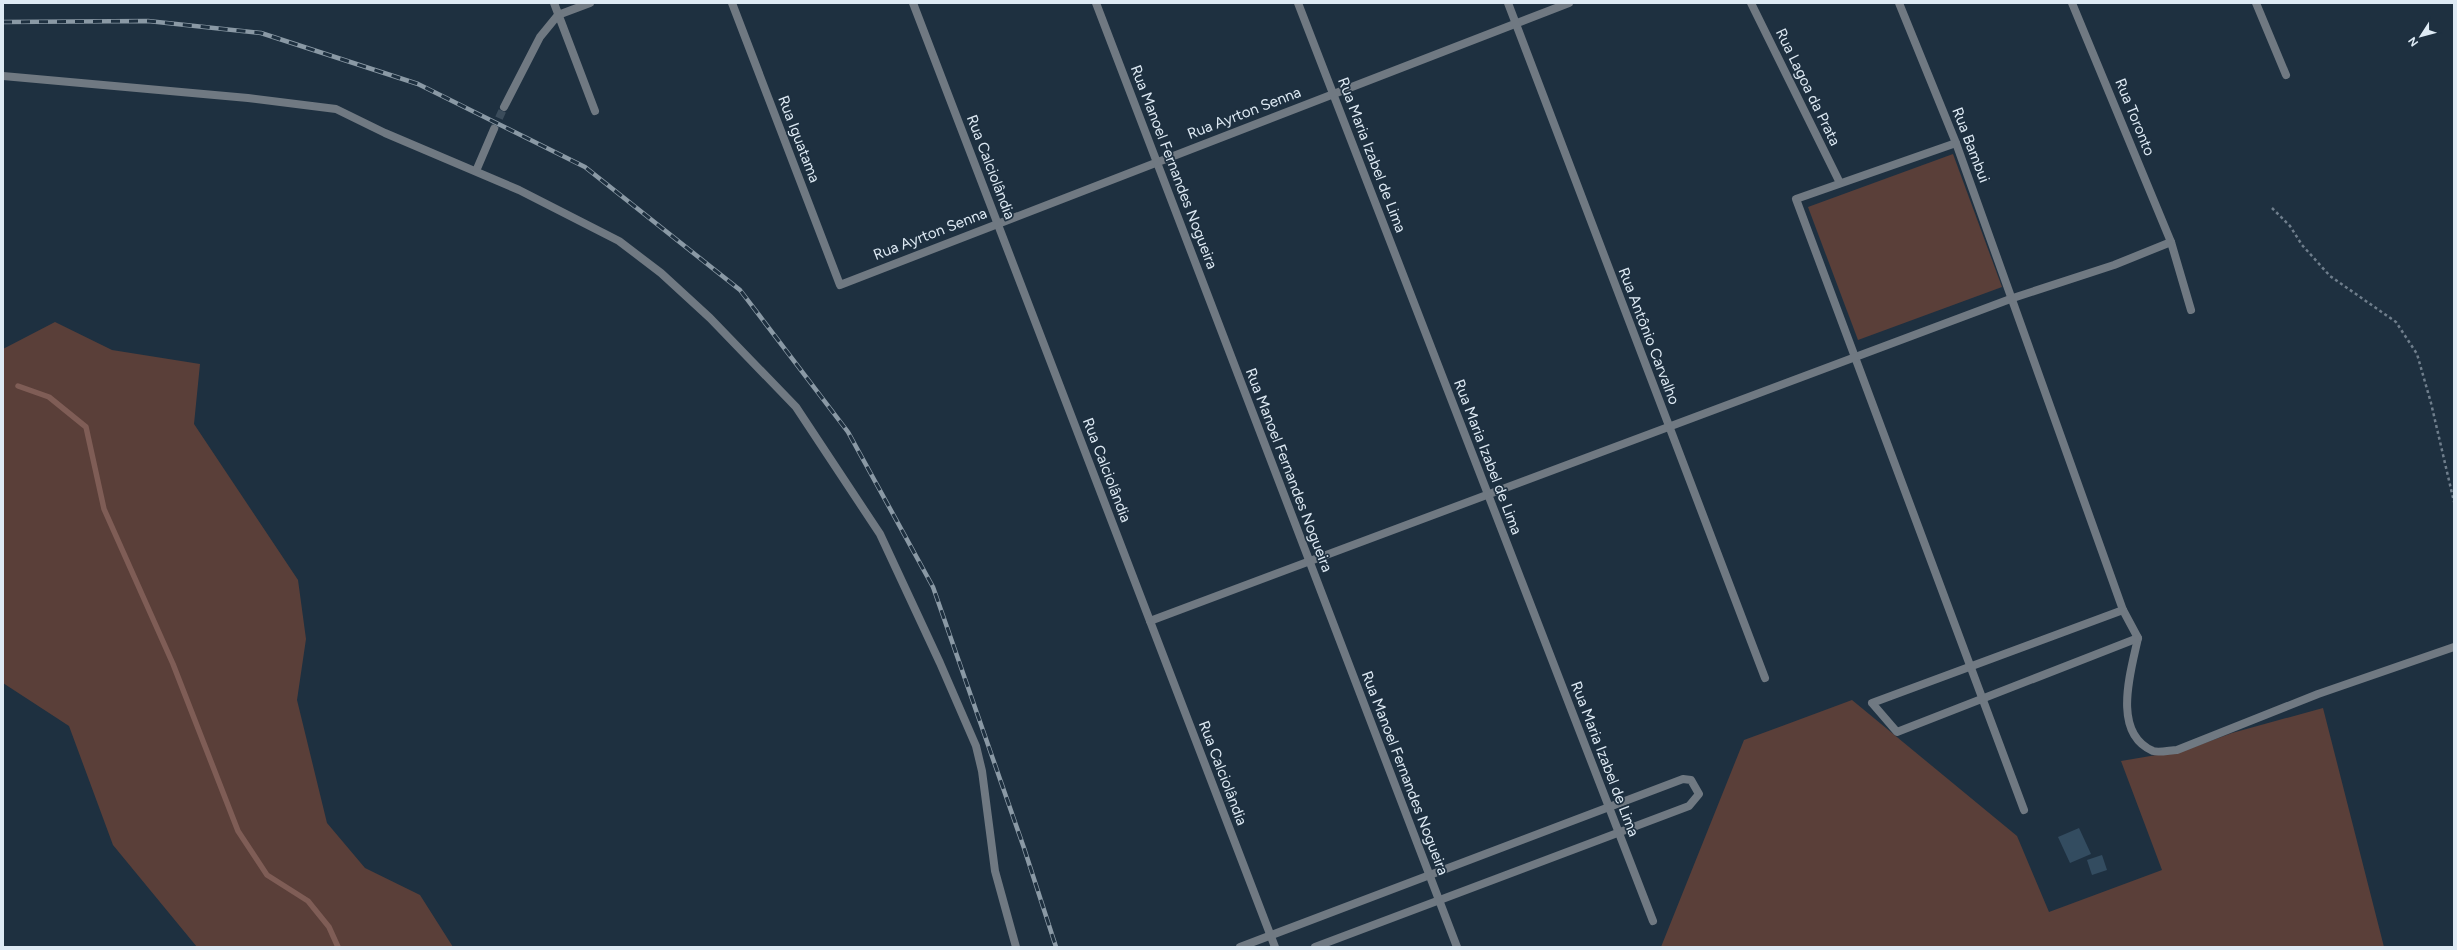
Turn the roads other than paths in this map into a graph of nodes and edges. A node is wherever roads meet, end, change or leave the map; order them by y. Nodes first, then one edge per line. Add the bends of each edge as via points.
1 (554, 3) edge
2 (590, 3) edge
3 (732, 3) edge
4 (913, 3) edge
5 (1096, 3) edge
6 (1298, 3) edge
7 (1508, 3) edge
8 (1569, 3) edge
9 (1752, 3) edge
10 (1898, 3) edge
11 (2072, 3) edge
12 (2256, 3) edge
13 (558, 15) junction
14 (1515, 22) junction
15 (2286, 75) dead end
16 (3, 76) edge
17 (1333, 93) junction
18 (504, 107) tunnel mouth
19 (595, 111) dead end
20 (494, 129) tunnel mouth
21 (1956, 143) junction
22 (1156, 162) junction
23 (476, 171) junction
24 (1840, 183) junction
25 (998, 223) junction
26 (2171, 242) junction
27 (840, 285) joint
28 (2013, 298) junction
29 (2192, 310) dead end
30 (1855, 357) junction
31 (1669, 427) junction
32 (1488, 495) junction
33 (1309, 562) junction
34 (2123, 610) junction
35 (1150, 621) junction
36 (2138, 638) junction
37 (2454, 647) edge
38 (1971, 666) junction
39 (1765, 678) dead end
40 (1983, 699) junction
41 (1609, 807) junction
42 (2024, 810) dead end
43 (1618, 832) junction
44 (1429, 875) junction
45 (1439, 900) junction
46 (1653, 921) dead end
47 (1270, 935) junction
48 (1016, 947) edge
49 (1240, 947) edge
50 (1275, 947) edge
51 (1315, 947) edge
52 (1457, 947) edge

1 - 13 street
2 - 13 street
3 - 27 street, Rua Iguatama
4 - 25 street, Rua Calciolândia
5 - 22 street, Rua Manoel Fernandes Nogueira
6 - 17 street, Rua Maria Izabel de Lima
7 - 14 street, Rua Antônio Carvalho
8 - 14 street, Rua Ayrton Senna
9 - 24 street, Rua Lagoa da Prata
10 - 21 street, Rua Bambui
11 - 26 street, Rua Toronto
12 - 15 street
13 - 18 street via 540,37
13 - 19 street
14 - 17 street, Rua Ayrton Senna
14 - 31 street, Rua Antônio Carvalho
16 - 23 street via 248,98 336,109 385,133
17 - 22 street, Rua Ayrton Senna
17 - 32 street, Rua Maria Izabel de Lima
20 - 23 street
21 - 24 street
21 - 28 street, Rua Bambui
22 - 25 street, Rua Ayrton Senna
22 - 33 street, Rua Manoel Fernandes Nogueira
23 - 48 street via 619,240 661,273 704,313 796,407 880,534 976,746 982,771 995,871
24 - 30 street via 1796,199
25 - 27 street, Rua Ayrton Senna
25 - 35 street, Rua Calciolândia
26 - 28 street via 2114,265
26 - 29 street, Rua Toronto
28 - 30 street
28 - 34 street, Rua Bambui
30 - 31 street
30 - 38 street
31 - 32 street
31 - 39 street, Rua Antônio Carvalho
32 - 33 street
32 - 41 street, Rua Maria Izabel de Lima
33 - 35 street
33 - 44 street, Rua Manoel Fernandes Nogueira
34 - 36 street, Rua Bambui
34 - 38 street
35 - 47 street, Rua Calciolândia
36 - 37 street via 2131,670 2127,710 2130,728 2138,741 2154,752 2177,750 2318,694
36 - 40 street
38 - 40 street
38 - 40 street via 1872,702 1897,732
40 - 42 street
41 - 43 street, Rua Maria Izabel de Lima
41 - 43 street via 1683,779 1691,780 1699,794 1689,806
41 - 44 street
43 - 45 street
43 - 46 street, Rua Maria Izabel de Lima
44 - 45 street, Rua Manoel Fernandes Nogueira
44 - 47 street
45 - 51 street
45 - 52 street, Rua Manoel Fernandes Nogueira
47 - 49 street
47 - 50 street, Rua Calciolândia

